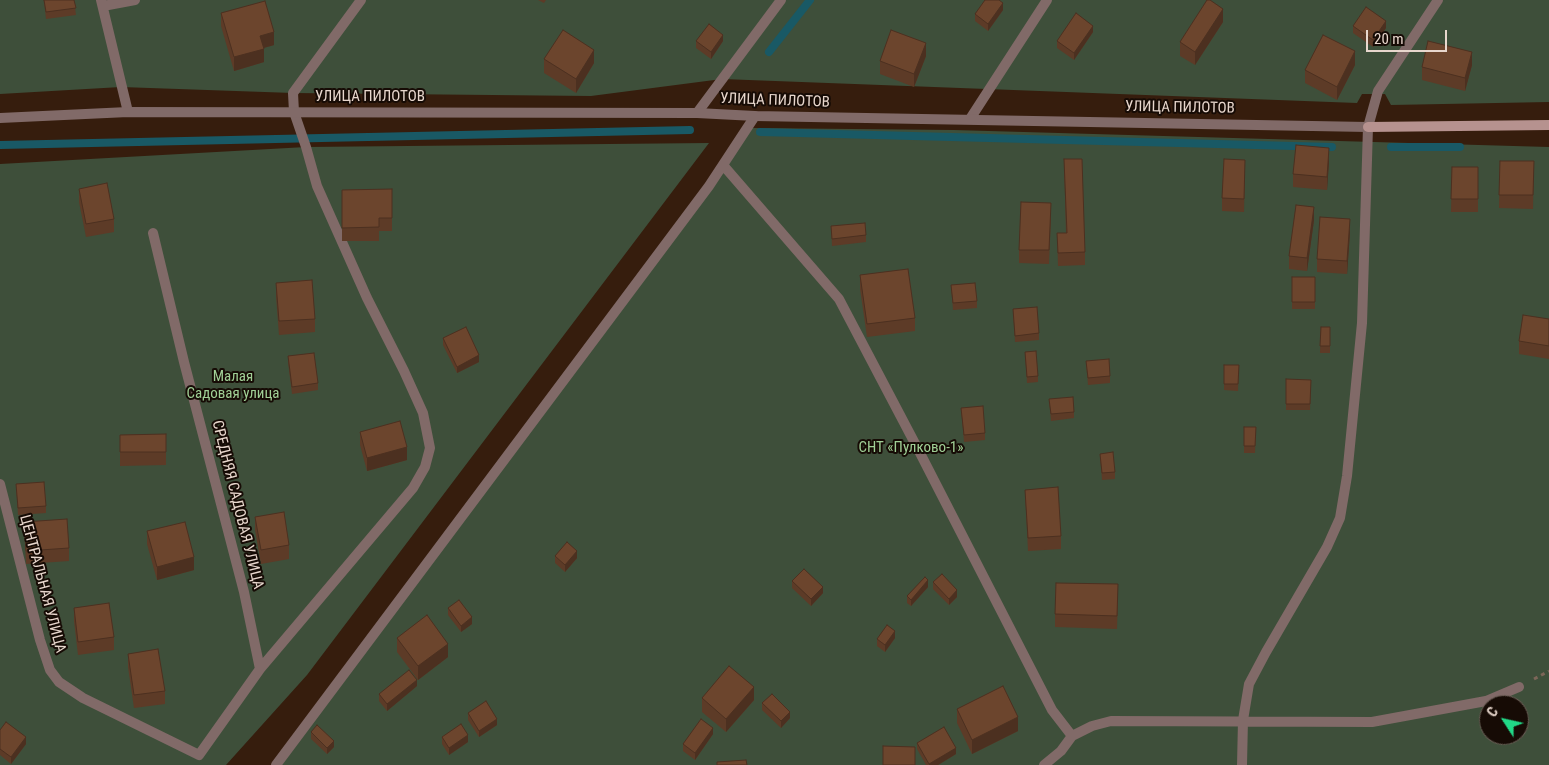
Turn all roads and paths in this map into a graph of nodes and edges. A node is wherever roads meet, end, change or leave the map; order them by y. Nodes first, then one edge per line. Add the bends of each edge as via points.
1 (135, 0) edge
2 (361, 0) edge
3 (781, 0) edge
4 (1047, 0) edge
5 (1438, 0) edge
6 (102, 3) edge
7 (128, 112) junction
8 (294, 112) junction
9 (697, 113) junction
10 (755, 116) junction
11 (0, 118) edge
12 (970, 119) junction
13 (1549, 125) edge
14 (1368, 127) junction
15 (723, 165) junction
16 (153, 233) dead end
17 (0, 484) edge
18 (260, 669) junction
19 (1519, 687) dead end
20 (1243, 720) junction
21 (1072, 736) junction
22 (276, 765) edge
23 (1044, 765) edge
24 (1242, 765) edge

1 - 6 street
2 - 8 street via 293,93
3 - 9 street
4 - 12 street
5 - 14 street via 1378,91
6 - 7 street
7 - 8 street, УЛИЦА ПИЛОТОВ
7 - 11 street, УЛИЦА ПИЛОТОВ
8 - 9 street, УЛИЦА ПИЛОТОВ
8 - 18 street via 317,186 366,298 423,413 430,448 425,467 413,488
9 - 10 street, УЛИЦА ПИЛОТОВ
10 - 12 street, УЛИЦА ПИЛОТОВ
10 - 15 street
12 - 14 street, УЛИЦА ПИЛОТОВ
13 - 14 street, УЛИЦА ПИЛОТОВ
14 - 20 street via 1362,323 1340,518 1327,547 1249,684
15 - 21 street via 839,299 1047,702
15 - 22 street
16 - 18 street, СРЕДНЯЯ САДОВАЯ УЛИЦА via 244,592
17 - 18 street, ЦЕНТРАЛЬНАЯ УЛИЦА via 40,640 50,670 59,682 83,698 199,754
19 - 20 street via 1486,701 1372,722
20 - 21 street via 1111,721
20 - 24 street
21 - 23 street

